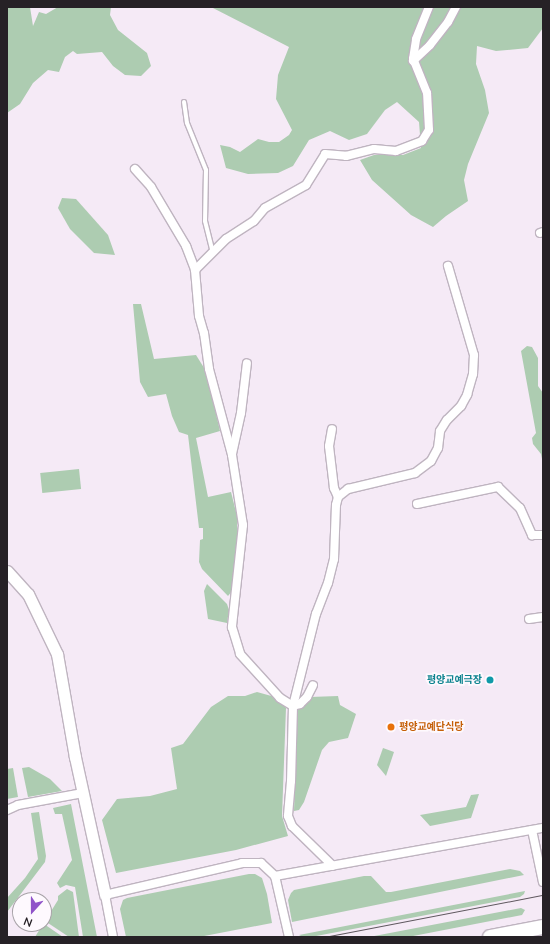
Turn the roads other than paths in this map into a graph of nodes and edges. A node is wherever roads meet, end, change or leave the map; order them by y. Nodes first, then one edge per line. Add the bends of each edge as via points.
1 (429, 7) edge
2 (456, 7) edge
3 (413, 61) junction
4 (184, 102) dead end
5 (135, 169) dead end
6 (213, 252) junction
7 (448, 266) dead end
8 (195, 270) junction
9 (247, 363) dead end
10 (332, 429) dead end
11 (232, 455) junction
12 (338, 497) junction
13 (417, 504) dead end
14 (543, 535) edge
15 (7, 571) edge
16 (543, 617) edge
17 (529, 620) dead end
18 (313, 685) dead end
19 (292, 706) junction
20 (83, 793) junction
21 (7, 810) edge
22 (543, 828) edge
23 (532, 830) junction
24 (333, 866) junction
25 (275, 876) junction
26 (543, 882) edge
27 (105, 895) junction
28 (543, 927) edge
29 (113, 937) edge
30 (289, 937) edge
31 (490, 937) edge

1 - 3 street via 416,39
2 - 3 street via 430,45
3 - 6 street via 427,93 429,130 422,141 396,151 374,149 346,156 325,154 306,185 265,208 254,221 226,239
4 - 6 lane via 187,123 206,170 205,222
5 - 8 street via 152,187 186,246
6 - 8 street
7 - 12 street via 474,356 468,395 461,406 446,420 440,431 438,448 431,461 415,473 348,489
8 - 11 street via 199,316 209,369
9 - 11 street via 241,413
10 - 12 street via 329,446 334,488
11 - 19 street via 243,525 232,627 240,654 280,698
12 - 19 street via 334,559 316,614
13 - 14 street via 498,487 520,508 532,535
15 - 20 street via 28,594 57,654
16 - 17 street
18 - 19 street via 300,704
19 - 24 street via 288,816 292,826
20 - 21 street via 18,805
20 - 27 street
22 - 23 street
23 - 24 street
23 - 26 street
24 - 25 street
25 - 27 street via 261,863 242,863
25 - 30 street
27 - 29 street
28 - 31 highway

